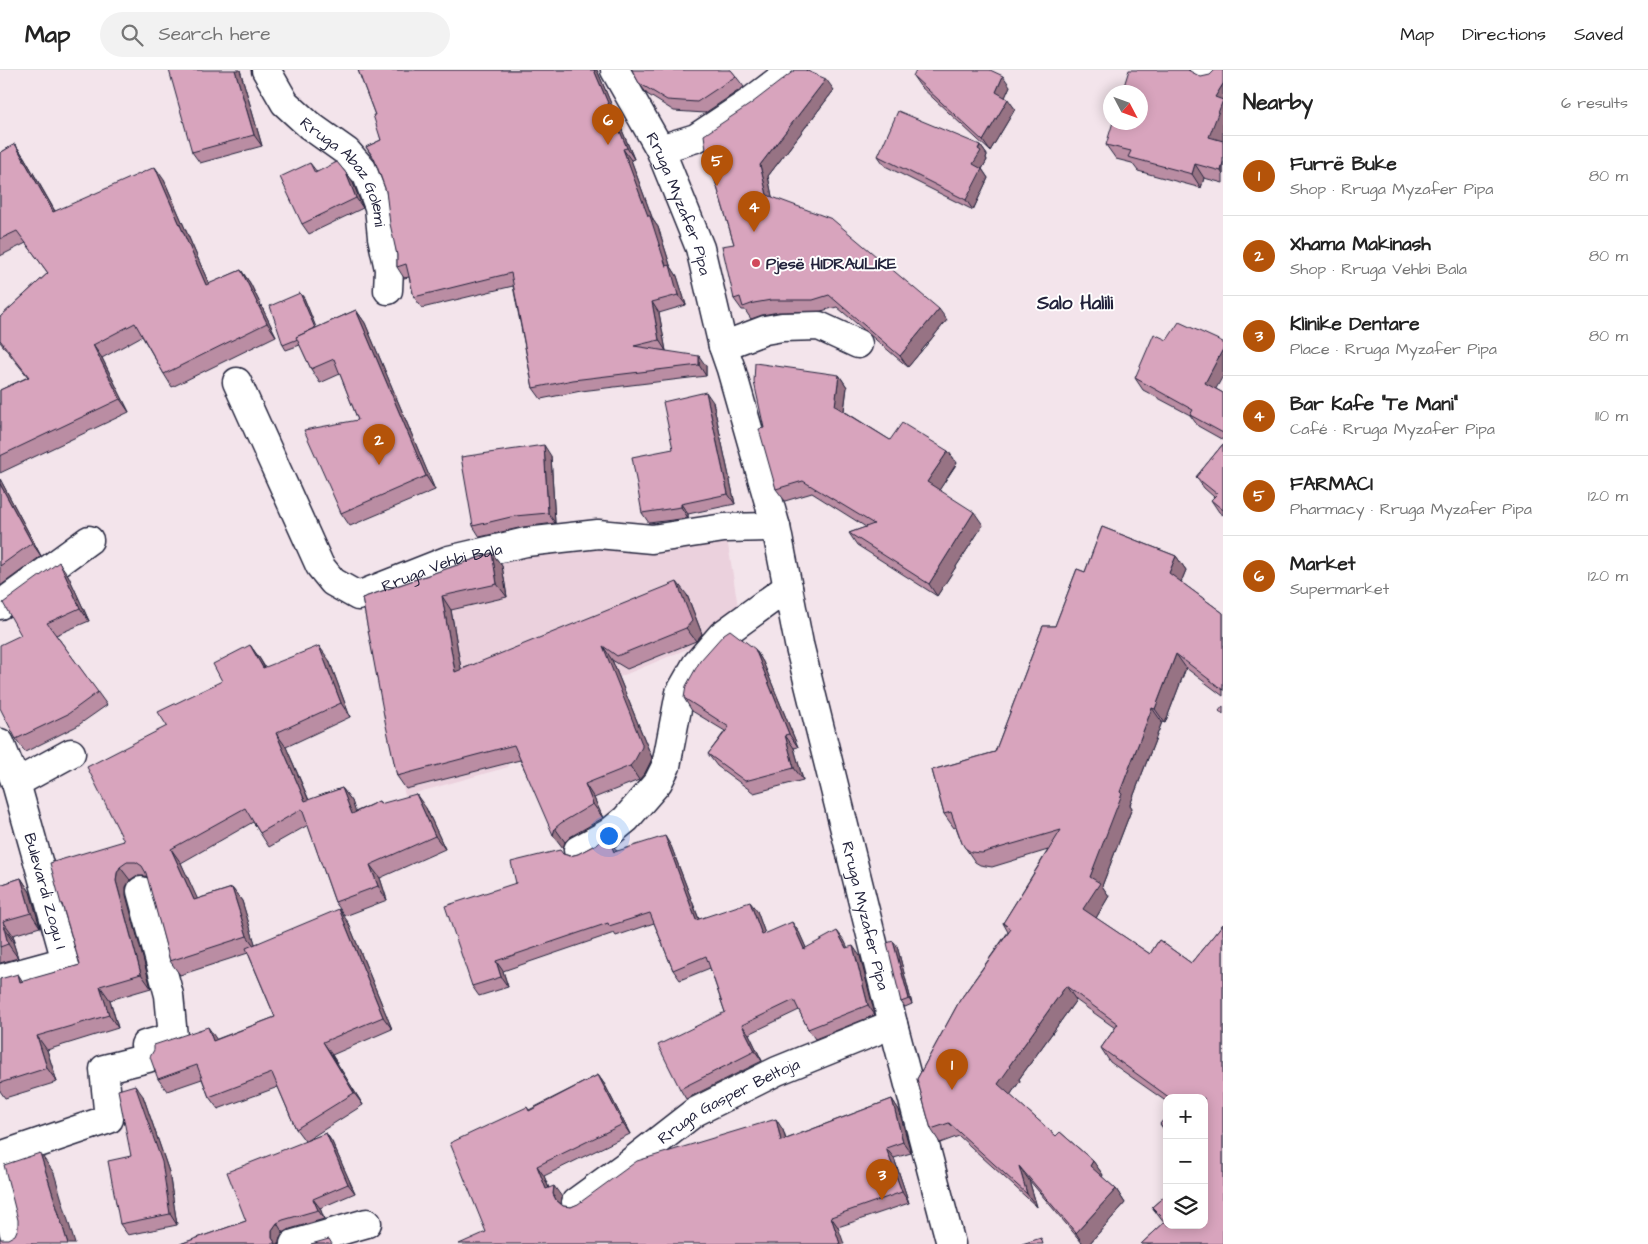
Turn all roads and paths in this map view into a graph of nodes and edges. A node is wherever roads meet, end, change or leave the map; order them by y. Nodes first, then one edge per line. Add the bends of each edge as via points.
1 (266, 70) edge
2 (615, 70) edge
3 (792, 70) edge
4 (660, 150) junction
5 (388, 290) dead end
6 (858, 344) dead end
7 (723, 346) junction
8 (237, 382) dead end
9 (776, 527) junction
10 (89, 540) dead end
11 (788, 587) junction
12 (0, 605) edge
13 (0, 743) edge
14 (71, 753) dead end
15 (16, 783) junction
16 (578, 850) dead end
17 (141, 890) edge
18 (0, 979) edge
19 (893, 1024) junction
20 (0, 1156) edge
21 (0, 1180) edge
22 (576, 1202) dead end
23 (367, 1223) dead end
24 (17, 1244) edge
25 (294, 1244) edge
26 (951, 1244) edge

1 - 5 street, Rruga Abaz Golemi via 285,103 347,152 367,175 379,207 389,269
2 - 4 street, Rruga Myzafer Pipa
3 - 4 street via 696,138
4 - 7 street, Rruga Myzafer Pipa via 700,248
6 - 7 street via 819,326 765,330
7 - 9 street, Rruga Myzafer Pipa
8 - 9 street, Rruga Vehbi Bala via 320,566 333,582 358,596 449,560 526,542 598,534 652,539 724,528
9 - 11 street, Rruga Myzafer Pipa
10 - 12 street
11 - 16 street via 722,635 696,665 680,693 666,766 658,782 626,819
11 - 19 street, Rruga Myzafer Pipa via 799,644
13 - 15 street, Bulevardi Zogu I
14 - 15 street
15 - 18 street, Bulevardi Zogu I via 66,961
17 - 20 street via 169,995 174,1037 145,1045 148,1058 104,1069 109,1119
19 - 22 street, Rruga Gasper Beltoja via 777,1071 695,1112
19 - 26 street, Rruga Myzafer Pipa
21 - 24 street
23 - 25 street

